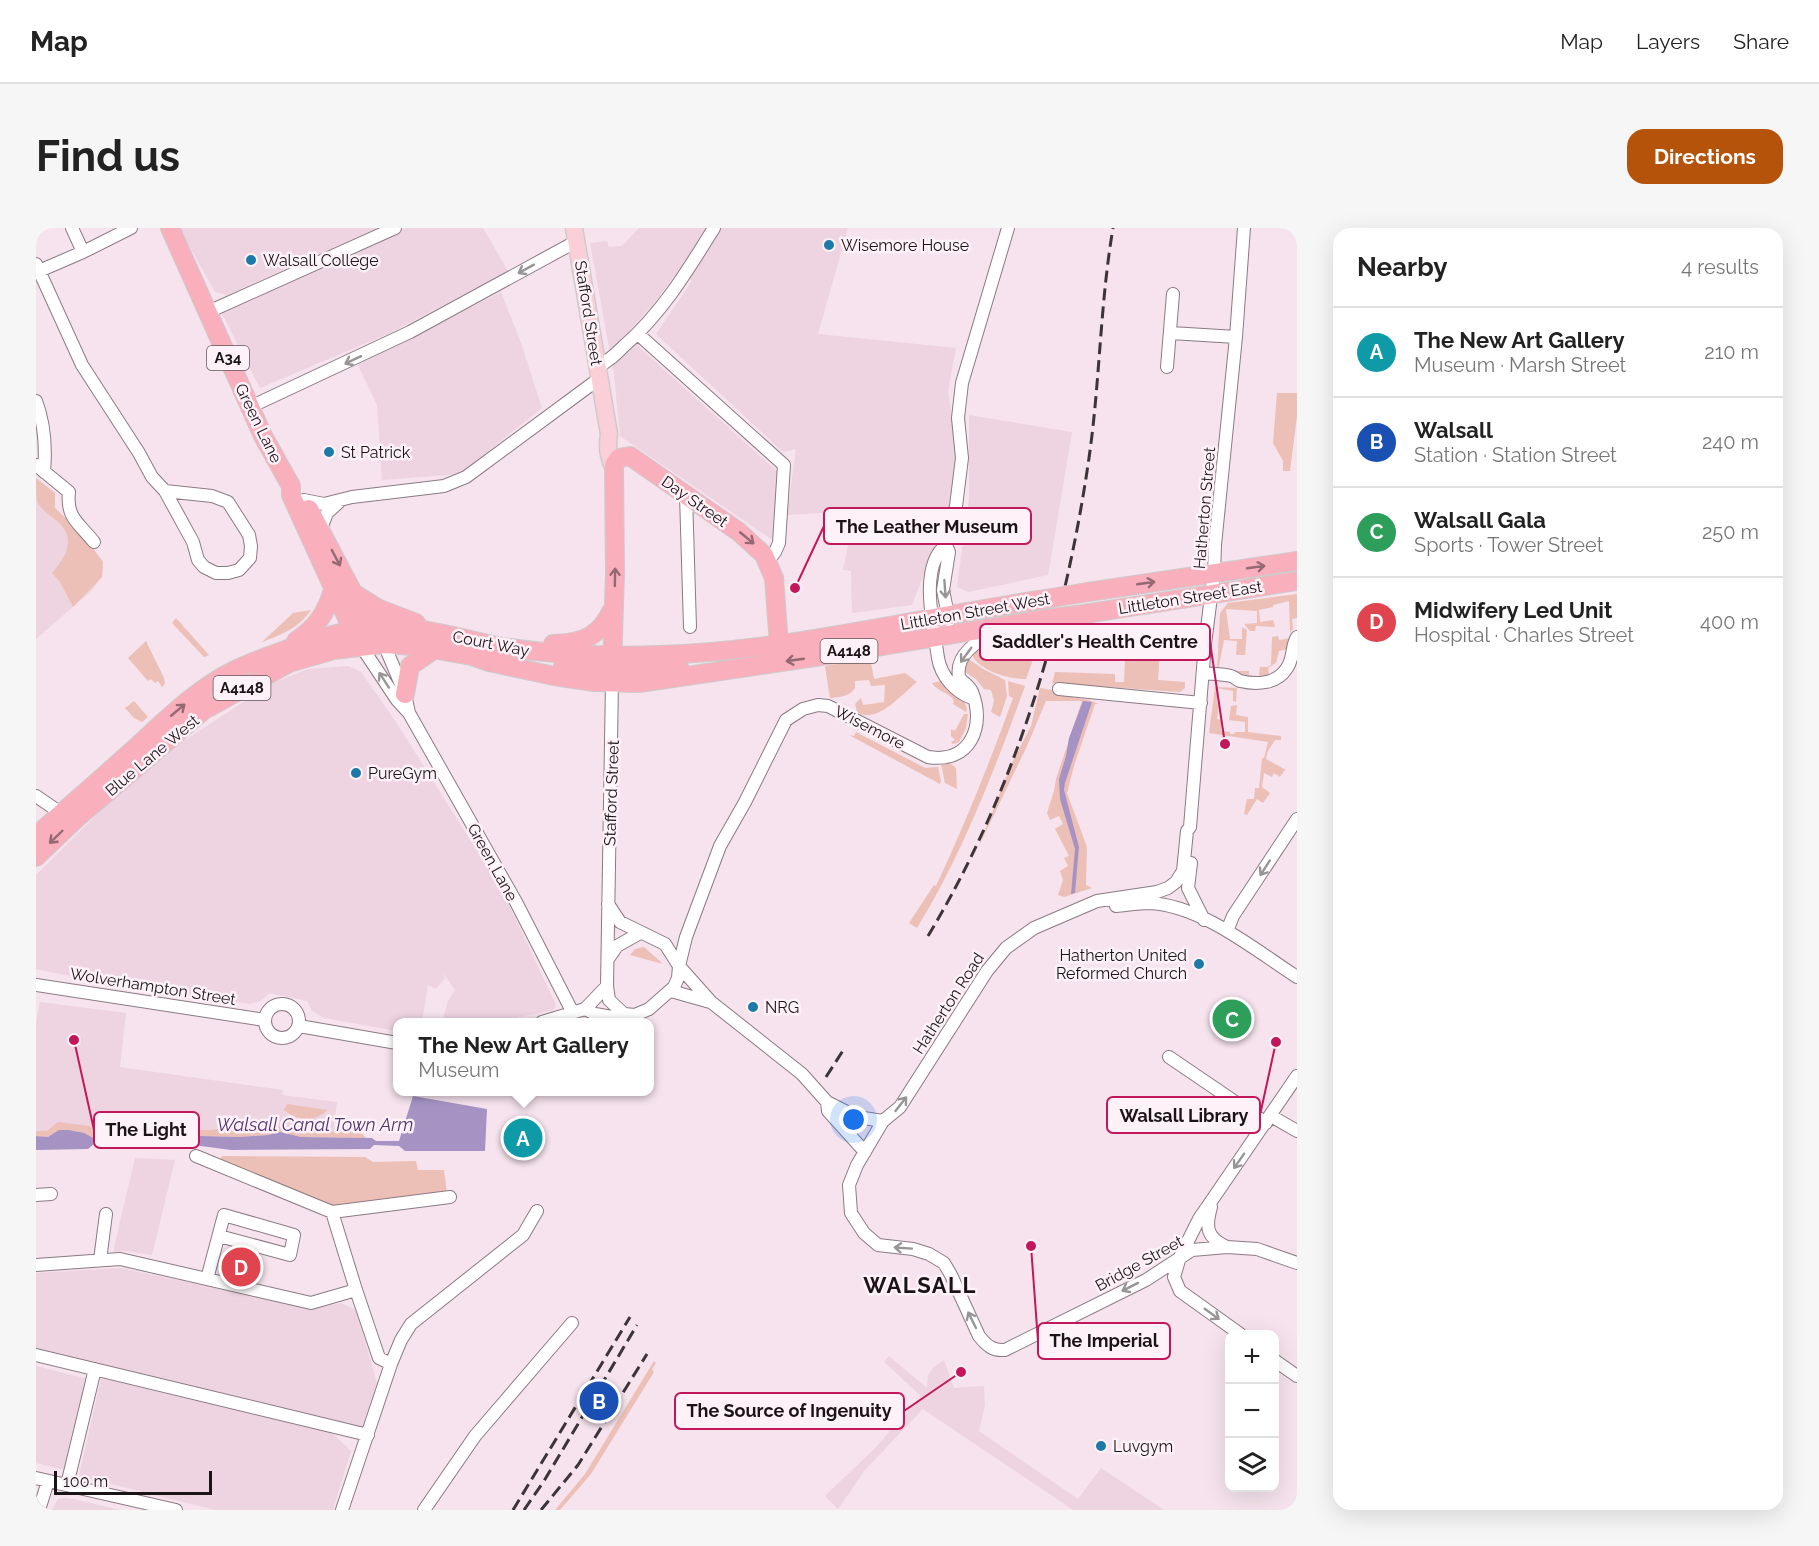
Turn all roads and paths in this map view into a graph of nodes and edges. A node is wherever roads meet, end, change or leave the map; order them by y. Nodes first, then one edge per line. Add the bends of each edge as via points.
1 (72, 228) edge
2 (131, 228) edge
3 (170, 228) edge
4 (395, 228) edge
5 (714, 228) edge
6 (1008, 228) edge
7 (1244, 228) edge
8 (576, 234) edge
9 (83, 252) junction
10 (38, 268) edge
11 (1173, 294) dead end
12 (208, 312) junction
13 (1171, 333) junction
14 (638, 334) junction
15 (1236, 338) junction
16 (1167, 367) dead end
17 (599, 372) junction
18 (36, 401) edge
19 (250, 407) junction
20 (620, 462) junction
21 (40, 468) edge
22 (291, 486) junction
23 (165, 491) junction
24 (686, 495) junction
25 (304, 500) junction
26 (340, 501) junction
27 (321, 529) junction
28 (94, 542) dead end
29 (768, 561) junction
30 (1297, 561) edge
31 (1214, 573) junction
32 (1297, 581) edge
33 (334, 587) junction
34 (1088, 592) joint
35 (354, 593) junction
36 (1212, 595) junction
37 (614, 606) junction
38 (1084, 614) joint
39 (941, 616) junction
40 (1005, 625) junction
41 (371, 627) junction
42 (690, 627) dead end
43 (352, 630) junction
44 (943, 635) junction
45 (1297, 637) edge
46 (444, 640) junction
47 (384, 644) junction
48 (779, 645) junction
49 (361, 646) junction
50 (510, 648) junction
51 (280, 653) junction
52 (761, 665) junction
53 (612, 669) junction
54 (1203, 677) junction
55 (1059, 688) dead end
56 (405, 694) junction
57 (972, 698) junction
58 (1201, 703) junction
59 (409, 712) junction
60 (59, 805) edge
61 (1297, 819) edge
62 (1190, 827) junction
63 (36, 836) edge
64 (36, 857) edge
65 (1176, 882) joint
66 (608, 904) junction
67 (1088, 907) junction
68 (1204, 920) junction
69 (1227, 931) junction
70 (640, 933) junction
71 (686, 937) junction
72 (664, 944) junction
73 (607, 960) junction
74 (679, 966) junction
75 (1297, 977) edge
76 (36, 985) edge
77 (607, 986) junction
78 (671, 991) junction
79 (711, 1002) junction
80 (579, 1011) junction
81 (624, 1014) junction
82 (557, 1018) edge
83 (265, 1020) junction
84 (299, 1026) junction
85 (393, 1042) edge
86 (1169, 1057) dead end
87 (1297, 1076) edge
88 (827, 1102) junction
89 (1268, 1120) junction
90 (883, 1121) junction
91 (1297, 1131) edge
92 (865, 1152) junction
93 (196, 1156) dead end
94 (51, 1194) dead end
95 (36, 1195) edge
96 (450, 1197) dead end
97 (1213, 1199) junction
98 (537, 1211) dead end
99 (332, 1212) junction
100 (106, 1214) dead end
101 (219, 1236) junction
102 (1227, 1247) junction
103 (1180, 1257) junction
104 (100, 1260) junction
105 (1297, 1263) edge
106 (36, 1265) edge
107 (207, 1279) junction
108 (356, 1290) junction
109 (572, 1323) dead end
110 (1233, 1330) edge
111 (1005, 1350) joint
112 (36, 1355) edge
113 (1279, 1363) edge
114 (391, 1364) junction
115 (95, 1369) junction
116 (1297, 1376) edge
117 (368, 1435) junction
118 (42, 1480) edge
119 (67, 1485) junction
120 (39, 1510) edge
121 (176, 1510) edge
122 (342, 1510) edge
123 (424, 1510) edge

1 - 9 street
2 - 9 street
3 - 12 highway, Green Lane / A34
4 - 12 street
5 - 14 street via 680,283
6 - 39 street via 962,382 958,496 946,545 940,550 929,582
7 - 15 street, Hatherton Street
8 - 17 main road, Stafford Street
8 -> 19 street via 410,332
9 - 10 street
10 - 23 street via 82,365 152,477
11 - 13 street
12 - 19 highway, Green Lane / A34
13 - 15 street
13 - 16 street
14 - 17 street
14 - 29 street via 784,465 779,543
15 - 31 street, Hatherton Street
17 - 20 main road, Stafford Street via 609,435
17 - 26 street via 454,483
18 - 21 street via 45,457
19 - 22 highway, Green Lane / A34
20 - 24 highway, Day Street
37 -> 20 highway, Stafford Street
21 - 28 street via 69,492 67,506 73,518
22 - 25 highway, Green Lane / A34
22 - 33 highway, Green Lane / A34 via 291,495
23 - 23 street via 212,496 228,502 249,535 251,546 250,558 239,570 216,573 204,567
24 -> 29 highway, Day Street via 747,538
24 - 42 street
25 - 26 street via 324,504
25 - 27 highway, Green Lane / A34
26 - 27 street via 327,513
27 -> 35 highway, Green Lane / A34
29 - 48 highway via 774,578
31 -> 30 highway, Littleton Street East / A4148
34 -> 31 highway, Littleton Street East / A4148
31 - 36 street, Hatherton Street
32 - 36 highway, Littleton Street East / A4148
33 - 43 highway, Green Lane / A34
33 - 51 highway via 316,625
34 - 39 highway, Littleton Street West / A4148, bridge
35 - 41 highway, Green Lane / A34
35 - 46 highway
36 - 38 highway, Littleton Street East / A4148
36 - 54 street, Hatherton Street
37 - 50 highway via 605,624 582,641
37 - 53 highway, Stafford Street
38 - 40 highway, Littleton Street West / A4148, bridge
39 - 44 street
39 - 48 highway, Littleton Street West / A4148
40 - 44 highway, Littleton Street West / A4148
40 -> 57 street, Wisemore via 969,648 961,660 959,678 972,692
41 - 43 highway, Blue Lane West / A4148
41 - 46 highway, Court Way / A4148 via 406,627
41 - 47 highway, Green Lane / A34
43 - 49 highway, Green Lane / A34
43 - 51 highway, Blue Lane West / A4148
44 -> 52 highway, Littleton Street West / A4148
44 - 57 street via 939,664 946,679
45 - 54 street via 1291,661 1277,679 1267,683 1239,680 1232,684
46 - 47 highway, Court Way / A4148
46 - 50 highway, Court Way / A4148
46 - 53 highway via 561,666
46 - 56 highway via 410,666
47 - 49 highway, Blue Lane West / A4148
47 - 56 street, Green Lane
48 - 52 highway
48 - 53 highway, Littleton Street West / A4148 via 699,653
59 -> 49 street, Green Lane
49 - 60 highway, Blue Lane West / A4148 via 289,663 204,710
50 - 53 highway, Court Way / A4148 via 555,653
60 -> 51 highway, Blue Lane West / A4148 via 196,694 235,670
52 - 53 highway, Littleton Street West / A4148 via 721,671 711,666
53 - 66 street, Stafford Street
54 - 58 street, Hatherton Street
55 - 58 street
56 - 59 street, Green Lane
57 - 71 street, Wisemore via 977,715 974,735 967,747 945,758 928,757 828,706 803,709 789,718 720,846
58 - 62 street, Hatherton Street
59 - 80 street, Green Lane
60 - 63 highway, Blue Lane West / A4148
60 -> 64 highway, Blue Lane West / A4148
61 -> 69 street
62 - 65 street, Hatherton Street via 1183,871
62 - 68 street, Hatherton Street via 1193,831 1188,888
65 - 67 street, Hatherton Road via 1157,892
66 - 70 street via 620,922
66 - 73 street, Stafford Street
67 - 68 street, Hatherton Road via 1150,903
90 -> 67 street, Hatherton Road via 900,1107 999,954 1034,928
68 - 69 street, Hatherton Road
69 - 75 street, Hatherton Road
70 - 72 street
70 - 73 street via 617,946
71 - 72 street
71 - 74 street, Wisemore
72 - 74 street
73 - 77 street, Stafford Street
74 - 78 street, Wisemore via 677,983
74 - 79 street
76 - 83 street, Wolverhampton Street
77 - 80 street
77 - 81 street, Stafford Street via 610,1000
78 - 79 street
78 - 81 street via 650,1009
79 - 88 street via 802,1074
80 - 81 street via 612,1017
80 - 82 street
83 - 84 street via 271,1034 281,1038 294,1034
83 - 84 street via 272,1007 288,1005 296,1011
84 - 85 street
86 - 89 street
87 - 89 street
88 - 90 street via 857,1117
88 - 92 street via 828,1111
89 - 91 street
89 -> 97 street
90 - 92 street, Hatherton Road
111 -> 92 street, Hatherton Road via 986,1345 944,1263 913,1249 878,1245 864,1233 851,1213 849,1185
93 - 99 street
94 - 95 street
96 - 99 street
97 - 102 street via 1208,1231 1217,1243
97 - 103 street
98 - 114 street via 524,1235 411,1324
99 - 108 street
100 - 104 street
101 - 101 street via 224,1215 294,1235 290,1255
101 - 107 street
102 - 103 street, Bridge Street via 1192,1251
102 - 105 street, Bridge Street via 1257,1249
103 -> 110 street via 1174,1277 1180,1291
103 -> 111 street, Bridge Street via 1146,1280
104 - 106 street
104 - 107 street via 120,1259
107 - 108 street via 310,1303
108 - 114 street via 379,1358
109 - 123 street via 474,1436
112 - 115 street
113 - 116 street
114 - 117 street
115 - 117 street
115 - 119 street
117 - 122 street
118 - 119 street
118 - 120 street
119 - 121 street

